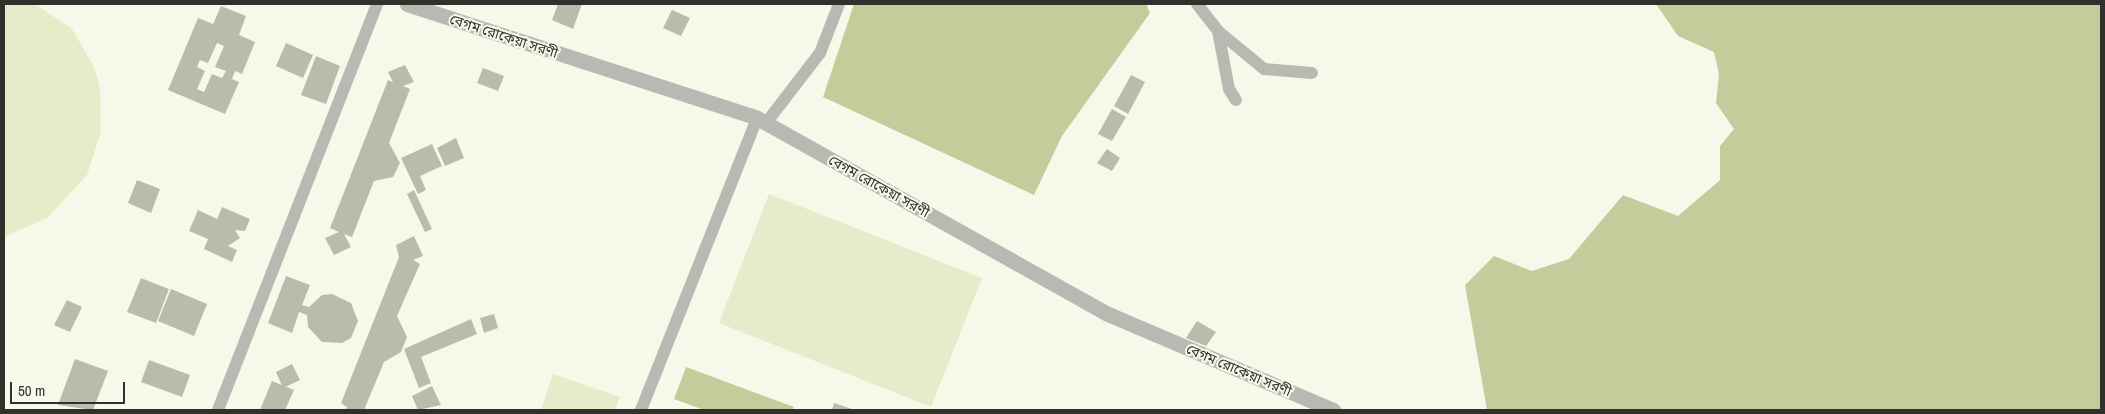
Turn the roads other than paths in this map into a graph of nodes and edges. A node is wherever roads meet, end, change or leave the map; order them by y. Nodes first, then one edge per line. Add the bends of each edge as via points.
1 (377, 4) edge
2 (407, 4) edge
3 (840, 4) edge
4 (1197, 4) edge
5 (1218, 31) junction
6 (1312, 72) dead end
7 (1236, 100) dead end
8 (761, 120) junction
9 (218, 410) edge
10 (640, 410) edge
11 (1333, 410) edge

1 - 9 street
2 - 8 street, বেগম রোকেয়া সরণী
3 - 8 street via 820,53
4 - 5 street
5 - 6 street via 1264,69
5 - 7 street via 1229,88
8 - 10 street
8 - 11 street, বেগম রোকেয়া সরণী via 1108,314

